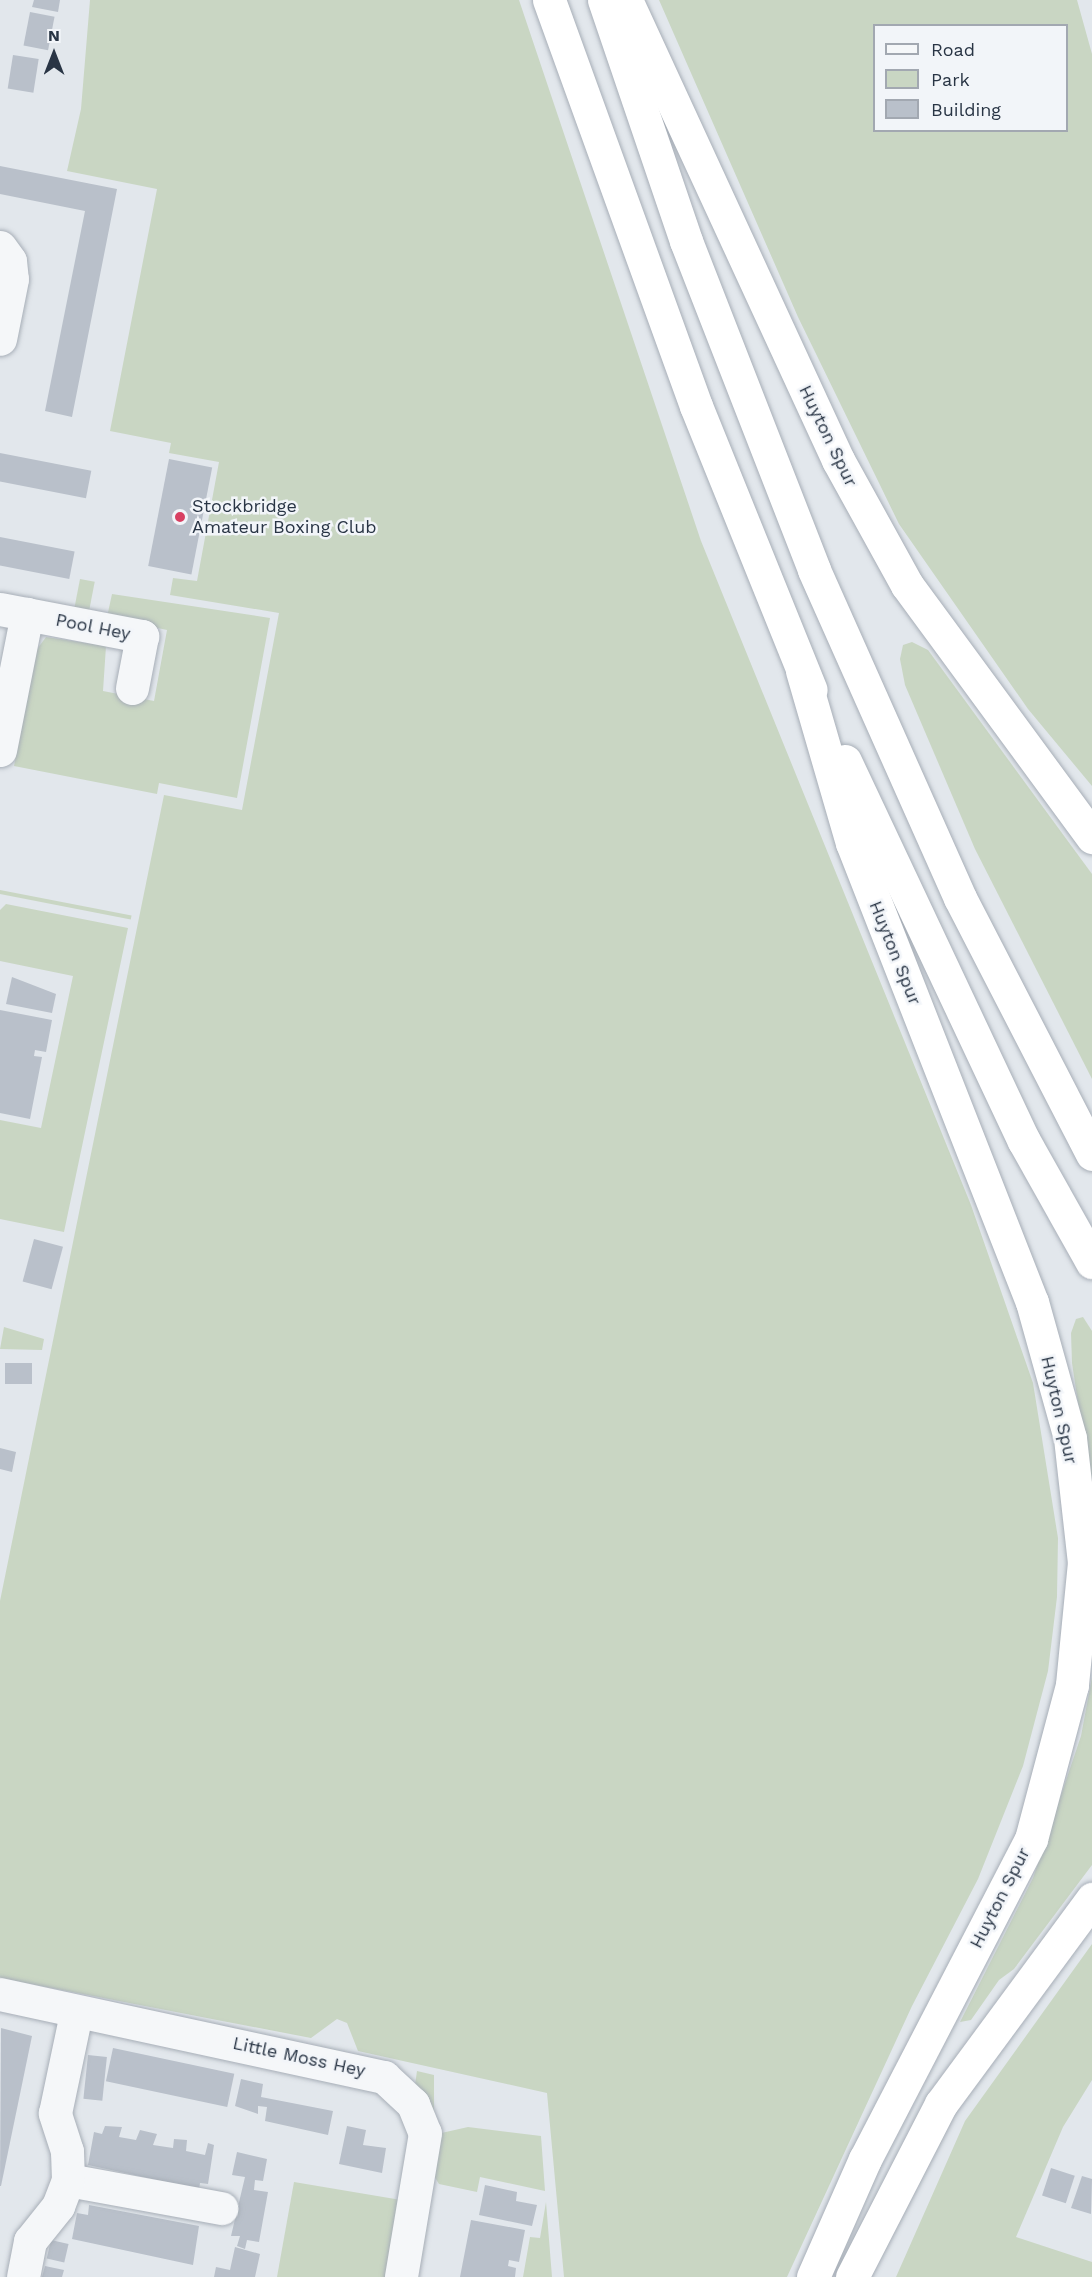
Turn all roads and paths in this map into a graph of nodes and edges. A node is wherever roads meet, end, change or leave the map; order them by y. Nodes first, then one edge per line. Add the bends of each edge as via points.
1 (549, 0) edge
2 (604, 0) edge
3 (626, 0) edge
4 (0, 247) edge
5 (0, 339) edge
6 (14, 611) edge
7 (802, 671) junction
8 (132, 688) dead end
9 (0, 750) edge
10 (1092, 837) edge
11 (1092, 1154) edge
12 (1092, 1262) edge
13 (1092, 1899) edge
14 (0, 1994) edge
15 (76, 2013) junction
16 (68, 2180) junction
17 (220, 2210) dead end
18 (23, 2277) edge
19 (401, 2277) edge
20 (813, 2277) edge
21 (852, 2277) edge

1 - 7 highway via 696,406
2 - 11 highway via 690,252 814,570 960,898
3 - 10 highway, Huyton Spur via 838,460 907,585
4 - 5 street via 10,261 12,279
6 - 8 street, Pool Hey via 142,636
6 - 9 street, Pool Hey
7 - 12 highway via 1024,1142
7 - 20 highway, Huyton Spur via 852,843 1032,1302 1070,1438 1084,1562 1072,1685 1031,1839 865,2159
13 - 21 highway via 941,2103
14 - 15 street, Little Moss Hey
15 - 16 street via 55,2113 67,2151
15 - 19 street, Little Moss Hey via 356,2068 401,2089 421,2118 426,2147
16 - 17 street
16 - 18 street via 58,2206 30,2241

